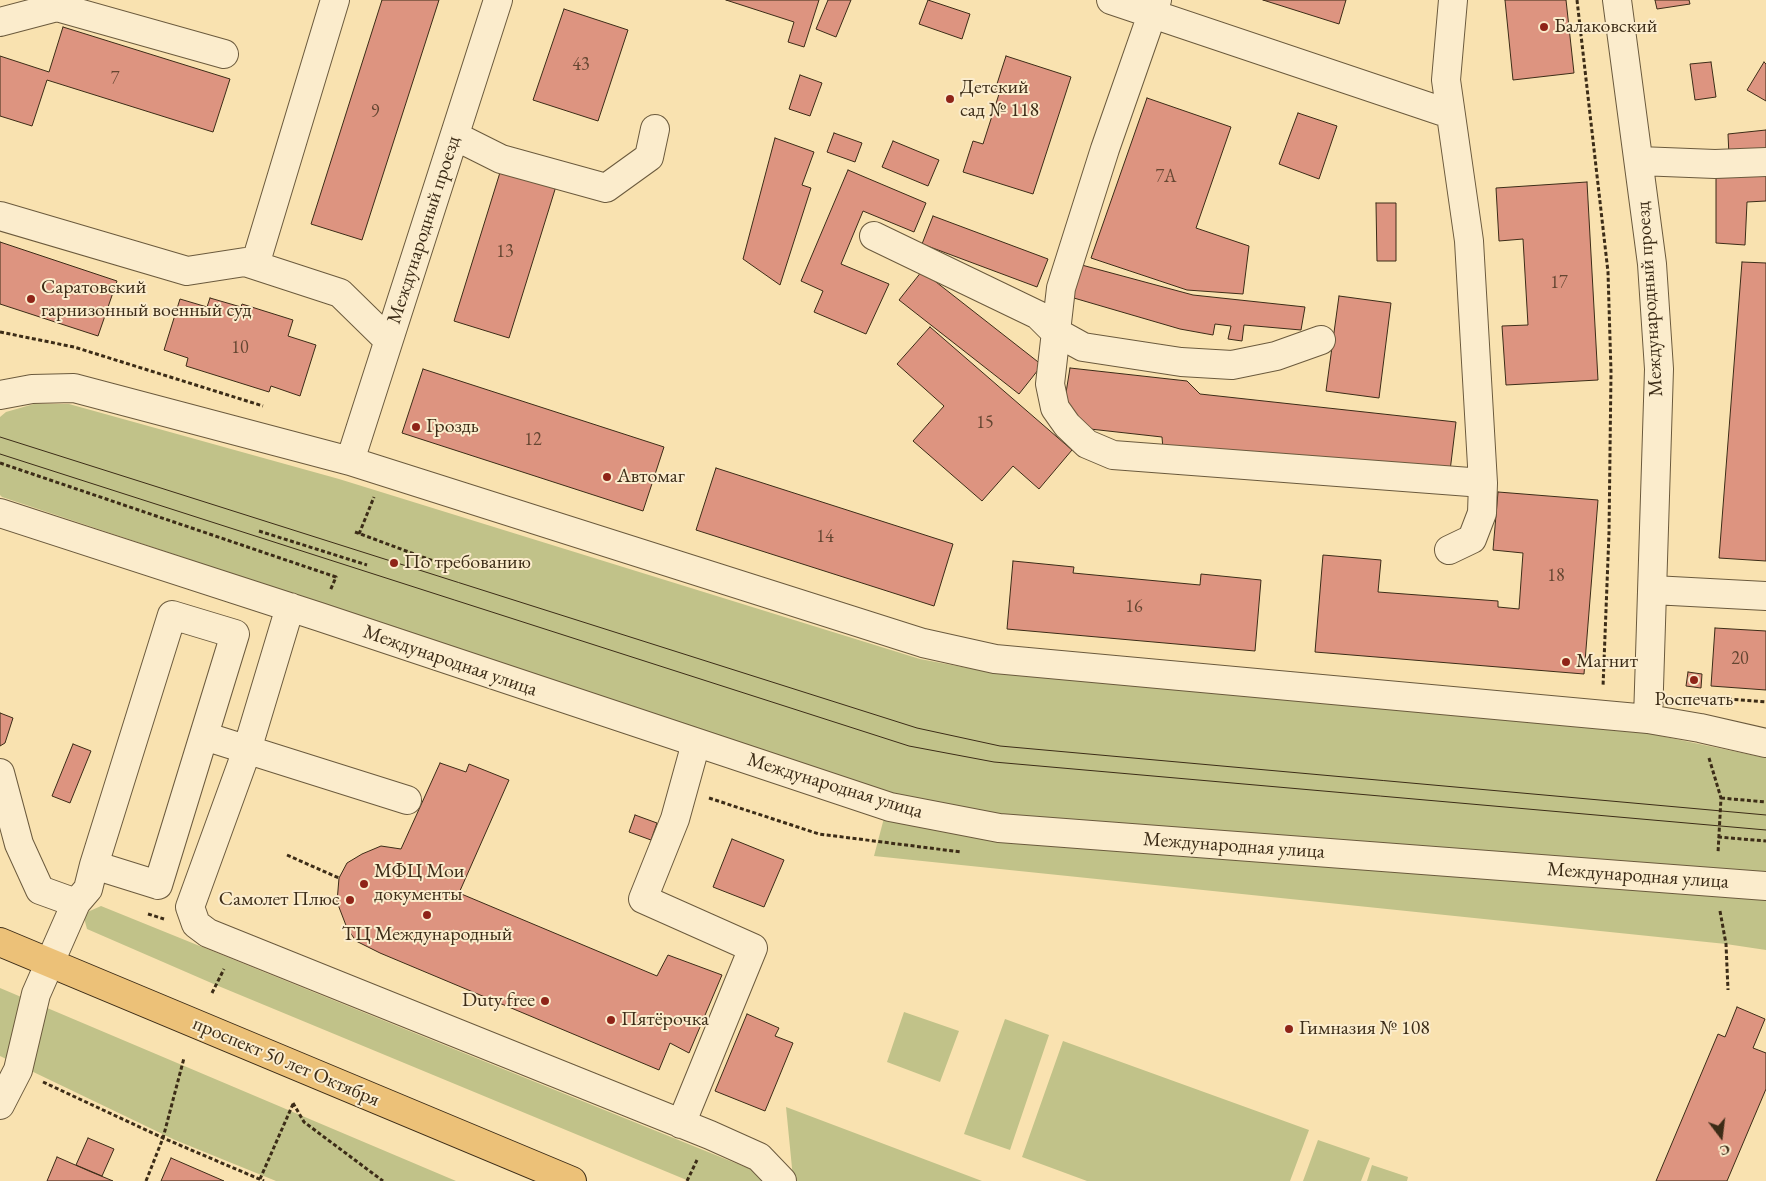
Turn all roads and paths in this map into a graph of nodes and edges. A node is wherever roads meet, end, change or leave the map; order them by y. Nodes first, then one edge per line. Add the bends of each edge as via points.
1 (335, 0) edge
2 (498, 0) edge
3 (1111, 0) edge
4 (1453, 0) edge
5 (1578, 0) edge
6 (1617, 0) edge
7 (1155, 7) edge
8 (0, 22) edge
9 (224, 54) dead end
10 (1450, 114) junction
11 (655, 129) dead end
12 (455, 136) junction
13 (1639, 161) junction
14 (1766, 162) edge
15 (0, 216) edge
16 (874, 236) dead end
17 (255, 265) junction
18 (1054, 331) junction
19 (0, 332) edge
20 (388, 340) junction
21 (1321, 340) dead end
22 (0, 395) edge
23 (272, 409) dead end
24 (350, 461) junction
25 (0, 463) edge
26 (1483, 483) junction
27 (374, 496) dead end
28 (0, 513) edge
29 (259, 531) dead end
30 (355, 532) dead end
31 (360, 534) junction
32 (1449, 550) dead end
33 (367, 565) dead end
34 (444, 565) dead end
35 (1653, 590) junction
36 (1766, 596) edge
37 (290, 607) junction
38 (320, 617) junction
39 (1593, 689) dead end
40 (1695, 696) dead end
41 (1704, 697) junction
42 (1766, 702) edge
43 (1648, 719) junction
44 (1700, 728) junction
45 (204, 736) junction
46 (696, 743) junction
47 (1766, 743) edge
48 (247, 750) junction
49 (0, 773) edge
50 (1721, 798) junction
51 (407, 800) dead end
52 (1766, 802) edge
53 (1718, 837) junction
54 (1766, 842) edge
55 (287, 855) dead end
56 (94, 865) junction
57 (339, 878) dead end
58 (1717, 882) junction
59 (1766, 886) edge
60 (76, 903) junction
61 (144, 913) dead end
62 (196, 924) junction
63 (0, 942) edge
64 (50, 963) junction
65 (216, 985) dead end
66 (1728, 990) dead end
67 (212, 993) dead end
68 (184, 1058) dead end
69 (18, 1070) junction
70 (0, 1105) edge
71 (681, 1124) junction
72 (162, 1138) junction
73 (693, 1168) dead end
74 (541, 1175) edge
75 (262, 1180) edge
76 (146, 1181) edge
77 (383, 1181) edge
78 (572, 1181) edge
79 (687, 1181) edge
80 (782, 1181) edge

1 - 17 street
2 - 12 street, Международный проезд
3 - 7 street
4 - 10 street via 1446,80
5 - 39 path via 1608,272 1611,372 1603,690
6 - 13 street, Международный проезд
7 - 10 street
7 - 18 street via 1061,288
8 - 9 street via 57,7
10 - 26 street via 1469,241
11 - 12 street via 649,157 606,188 501,159
12 - 20 street, Международный проезд
13 - 14 street
13 - 35 street, Международный проезд via 1652,264 1659,369
15 - 17 street via 187,270 245,262
16 - 18 street via 1038,315
17 - 20 street via 340,293
18 - 21 street via 1083,347 1181,362 1232,365 1276,356
18 - 26 street via 1050,384 1055,408 1087,444 1113,455
19 - 23 path via 74,347
20 - 24 street, Международный проезд
22 - 24 street via 32,389 74,388
24 - 43 street via 923,643 995,659
25 - 38 path via 336,577
26 - 32 street via 1482,513 1472,539
27 - 31 path
28 - 37 street, Международная улица
29 - 33 path
30 - 31 path
31 - 34 path
35 - 36 street
35 - 43 street, Международный проезд
37 - 38 street, Международная улица
37 - 48 street
38 - 46 street, Международная улица
40 - 41 path
41 - 42 path
41 - 44 path
43 - 44 street
44 - 47 street
44 - 50 path
45 - 48 street
45 - 56 street via 158,885
45 - 56 street via 235,634 172,615
46 - 58 street, Международная улица via 890,807 999,828
46 - 71 street via 675,819 643,899 753,948
48 - 51 street
48 - 62 street via 190,907
49 - 60 street via 19,844 40,890
50 - 52 path
50 - 53 path
53 - 54 path
53 - 58 path
55 - 57 path
56 - 60 street via 88,889
58 - 59 street, Международная улица
58 - 66 path via 1726,944
60 - 64 street
61 - 62 path via 178,924
62 - 71 street via 208,933
63 - 64 main road, проспект 50 лет Октября
64 - 69 street via 36,994
64 - 74 main road, проспект 50 лет Октября
65 - 67 path
68 - 72 path
69 - 70 street
69 - 72 path
71 - 80 street via 759,1157
72 - 75 path
72 - 76 path
73 - 79 path
74 - 78 main road, проспект 50 лет Октября
75 - 77 path via 293,1103 304,1122

